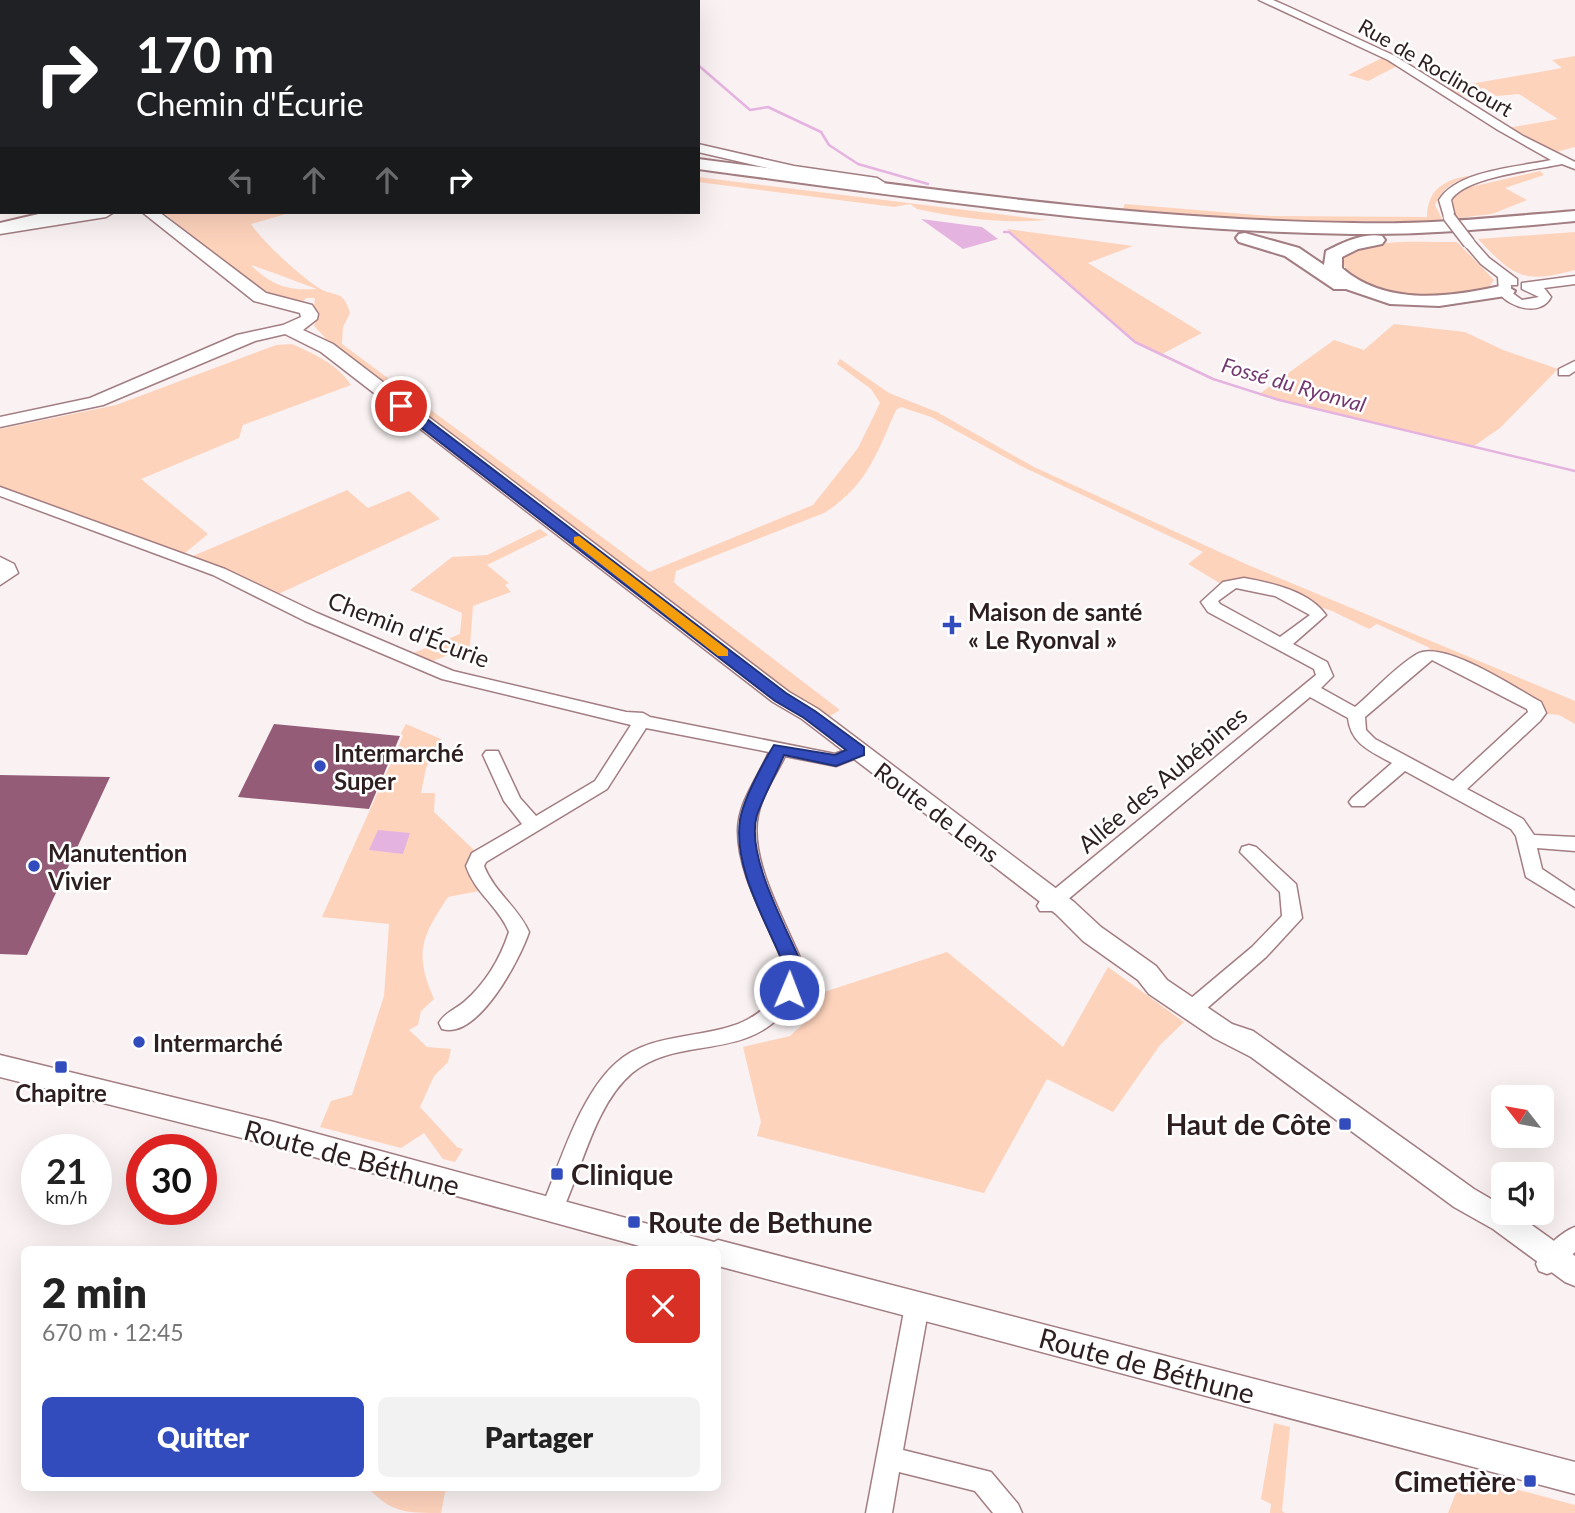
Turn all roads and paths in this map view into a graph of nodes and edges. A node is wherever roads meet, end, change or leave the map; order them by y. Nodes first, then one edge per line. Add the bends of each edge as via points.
1 (1264, 0) edge
2 (700, 148) edge
3 (1562, 160) junction
4 (700, 164) edge
5 (1575, 166) edge
6 (700, 171) edge
7 (930, 192) junction
8 (61, 214) edge
9 (78, 214) edge
10 (94, 214) edge
11 (153, 214) edge
12 (1575, 216) edge
13 (1115, 221) junction
14 (1575, 223) edge
15 (0, 229) edge
16 (1569, 282) edge
17 (1513, 288) junction
18 (260, 296) junction
19 (1545, 297) junction
20 (287, 306) junction
21 (307, 322) junction
22 (276, 324) junction
23 (319, 342) junction
24 (0, 422) edge
25 (0, 491) edge
26 (0, 562) edge
27 (0, 580) edge
28 (1282, 645) junction
29 (1308, 689) junction
30 (1356, 715) junction
31 (643, 719) junction
32 (779, 749) junction
33 (854, 754) junction
34 (492, 755) dead end
35 (1404, 762) junction
36 (1455, 790) junction
37 (1358, 801) dead end
38 (534, 824) junction
39 (1527, 841) junction
40 (1575, 844) edge
41 (1249, 852) dead end
42 (1575, 900) edge
43 (1051, 903) junction
44 (1195, 1007) junction
45 (449, 1023) dead end
46 (0, 1066) edge
47 (552, 1209) junction
48 (1575, 1237) edge
49 (688, 1246) edge
50 (721, 1254) edge
51 (1559, 1264) edge
52 (1575, 1285) edge
53 (917, 1306) junction
54 (889, 1458) junction
55 (1575, 1478) edge
56 (879, 1513) edge
57 (1009, 1513) edge

1 - 3 street, Rue de Roclincourt via 1396,61
2 - 7 main road via 794,170
3 - 5 street, Rue de Roclincourt
3 - 17 street, bridge via 1457,186 1445,200 1449,217 1469,243
4 - 7 highway
6 - 13 highway
7 - 12 highway via 1150,219 1299,229 1437,228
8 - 15 highway
9 - 15 main road
10 - 15 main road
11 - 18 main road
13 - 14 highway via 1361,236 1454,234
13 - 17 highway via 1271,244 1302,258 1343,287 1380,301 1485,300
14 - 17 highway via 1489,236 1375,240 1344,248 1333,255 1330,265 1350,285 1390,299 1460,298
16 - 17 street
16 - 19 street
17 - 19 street via 1541,291
17 - 19 street via 1537,304
18 - 20 main road
18 - 22 main road
20 - 21 main road via 309,311
20 - 22 main road
21 - 22 main road
21 - 23 main road
22 - 23 main road
22 - 24 main road via 111,397
23 - 33 main road
25 - 31 street, Chemin d'Écurie via 219,572 311,617 448,674
26 - 27 street via 9,573
28 - 28 street via 1316,618 1314,608 1291,596 1237,583 1209,601
28 - 29 street via 1325,669 1325,676
29 - 30 street
29 - 43 street, Allée des Aubépines
30 - 35 street via 1361,736
30 - 36 street via 1431,655 1535,706 1534,717
31 - 32 street, Chemin d'Écurie
31 - 38 street via 601,785
32 - 33 street, Chemin d'Écurie via 836,760
32 - 47 street via 748,816 747,839 755,873 793,965 789,990 762,1024 742,1034 654,1052 625,1067 607,1088
33 - 43 main road
34 - 38 street via 506,793 518,812
35 - 36 street
35 - 37 street
36 - 39 street via 1517,824
38 - 45 street via 486,851 475,866 484,890 519,932 511,954 482,998
39 - 40 street
39 - 42 street via 1533,872
41 - 44 street via 1289,889 1292,918
43 - 44 main road via 1147,973 1158,987
44 - 51 main road via 1464,1198 1496,1226
46 - 47 main road, Route de Béthune
47 - 49 main road, Route de Béthune
48 - 51 street
50 - 53 main road, Route de Béthune
51 - 52 main road
53 - 54 street
53 - 55 main road, Route de Béthune
54 - 56 street
54 - 57 street via 982,1481

